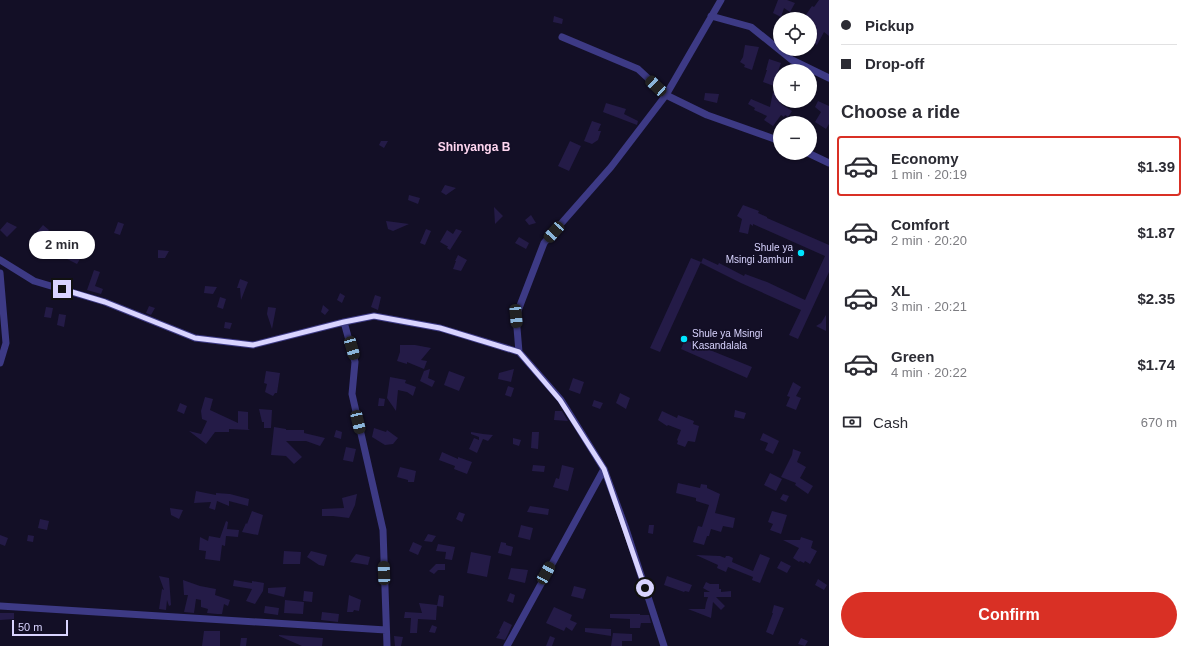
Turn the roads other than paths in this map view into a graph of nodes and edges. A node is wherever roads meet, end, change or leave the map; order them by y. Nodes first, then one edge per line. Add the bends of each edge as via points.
1 (721, 0) edge
2 (711, 16) junction
3 (562, 37) dead end
4 (829, 78) edge
5 (666, 95) junction
6 (773, 139) edge
7 (817, 157) edge
8 (829, 163) edge
9 (0, 260) edge
10 (0, 273) edge
11 (344, 322) junction
12 (519, 352) junction
13 (0, 363) edge
14 (604, 469) junction
15 (0, 606) edge
16 (386, 630) junction
17 (387, 646) edge
18 (507, 646) edge
19 (664, 646) edge

1 - 2 street
2 - 4 street via 751,27 792,60
2 - 5 street
3 - 5 street via 638,69
5 - 6 street via 707,115
5 - 12 street via 611,167 544,243 516,316
7 - 8 street
9 - 11 street via 34,281 105,302 195,338 253,345
10 - 13 street via 6,343
11 - 12 street via 374,316 440,328
11 - 16 street via 355,362 352,394 383,530
12 - 14 street via 560,400
14 - 18 street
14 - 19 street
15 - 16 street
16 - 17 street

